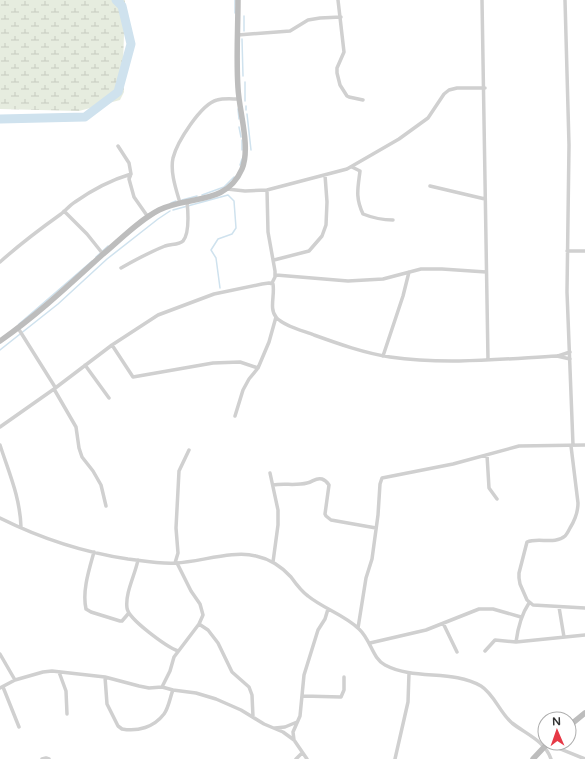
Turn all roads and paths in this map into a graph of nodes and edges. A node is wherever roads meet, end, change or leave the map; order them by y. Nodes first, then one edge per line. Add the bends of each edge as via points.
1 (238, 0) edge
2 (338, 0) edge
3 (482, 0) edge
4 (565, 0) edge
5 (341, 17) junction
6 (238, 35) junction
7 (484, 88) junction
8 (239, 99) junction
9 (363, 100) dead end
10 (118, 146) dead end
11 (352, 166) junction
12 (131, 174) junction
13 (325, 175) junction
14 (430, 186) dead end
15 (227, 189) junction
16 (267, 190) junction
17 (485, 199) junction
18 (187, 201) junction
19 (180, 203) junction
20 (64, 212) junction
21 (148, 217) junction
22 (393, 220) dead end
23 (585, 250) edge
24 (567, 251) junction
25 (104, 254) junction
26 (274, 260) junction
27 (0, 262) edge
28 (121, 268) dead end
29 (409, 272) junction
30 (486, 272) junction
31 (276, 275) junction
32 (272, 284) junction
33 (276, 317) junction
34 (18, 328) junction
35 (0, 341) edge
36 (112, 345) junction
37 (570, 352) junction
38 (383, 356) junction
39 (557, 356) junction
40 (570, 359) junction
41 (488, 360) junction
42 (85, 365) junction
43 (258, 368) junction
44 (55, 388) junction
45 (109, 398) dead end
46 (235, 416) dead end
47 (0, 427) edge
48 (0, 445) edge
49 (585, 445) edge
50 (572, 446) junction
51 (189, 450) dead end
52 (487, 455) junction
53 (270, 473) dead end
54 (273, 485) junction
55 (497, 499) dead end
56 (106, 506) dead end
57 (0, 518) edge
58 (21, 527) junction
59 (376, 528) junction
60 (252, 550) dead end
61 (94, 552) junction
62 (253, 555) junction
63 (138, 560) junction
64 (273, 562) junction
65 (176, 563) junction
66 (529, 603) junction
67 (559, 607) junction
68 (585, 608) edge
69 (328, 609) junction
70 (128, 614) junction
71 (521, 617) junction
72 (443, 623) junction
73 (199, 624) junction
74 (358, 628) junction
75 (585, 635) edge
76 (564, 637) junction
77 (516, 642) junction
78 (370, 643) junction
79 (178, 651) junction
80 (485, 651) dead end
81 (457, 652) dead end
82 (0, 654) edge
83 (59, 672) junction
84 (409, 673) junction
85 (105, 677) junction
86 (344, 677) dead end
87 (15, 680) junction
88 (2, 687) edge
89 (162, 687) junction
90 (173, 690) junction
91 (303, 696) junction
92 (585, 713) edge
93 (67, 714) dead end
94 (253, 718) junction
95 (577, 720) edge
96 (298, 721) junction
97 (19, 727) dead end
98 (274, 728) junction
99 (537, 737) edge
100 (294, 740) junction
101 (541, 751) edge
102 (565, 751) edge
103 (302, 753) junction
104 (42, 759) edge
105 (49, 759) edge
106 (296, 759) edge
107 (307, 759) edge
108 (395, 759) edge
109 (533, 759) edge
110 (585, 759) edge

1 - 6 street
2 - 5 street
3 - 7 street
4 - 24 street via 569,146
5 - 6 street via 308,20 290,31
5 - 9 street via 344,52 337,68 338,79 347,96
6 - 8 street
7 - 11 street via 449,90 428,118 399,139
7 - 17 street
8 - 15 street via 244,159 239,175
8 - 19 street via 217,100 211,103 197,116 178,146 173,158 172,171
10 - 12 street via 127,159
11 - 13 street
11 - 22 street via 360,171 357,198 363,214
12 - 20 street via 95,190
12 - 21 street via 129,179 133,193
13 - 16 street
13 - 26 street via 326,225 322,236 309,251
14 - 17 street
15 - 16 street
15 - 18 street via 219,194
16 - 26 street via 268,232
17 - 30 street
18 - 19 street
18 - 28 street via 187,232 184,241 152,251
19 - 21 street
20 - 25 street
20 - 27 street
21 - 25 street
23 - 24 street
24 - 37 street
25 - 34 street
26 - 31 street
29 - 30 street via 433,269
29 - 31 street via 383,279 348,281
29 - 38 street
30 - 41 street
31 - 32 street
32 - 33 street via 273,310
32 - 36 street via 223,291 174,308
33 - 38 street via 295,328
33 - 43 street
34 - 35 street
34 - 44 street
36 - 42 street
36 - 43 street via 133,377 218,362 240,362
37 - 39 street
37 - 40 street
38 - 41 street via 422,361
39 - 40 street
39 - 41 street
40 - 50 street
42 - 44 street
42 - 45 street
43 - 46 street via 243,390
44 - 47 street
44 - 56 street via 76,427 82,457 101,485
48 - 58 street via 15,486
49 - 50 street
50 - 52 street via 519,446
50 - 66 street via 577,515 566,536 527,542 520,578 522,590
51 - 65 street via 179,471
52 - 55 street via 489,488
52 - 59 street via 382,478
53 - 54 street
54 - 59 street via 300,484 323,479 329,485 325,514 327,518
54 - 64 street via 278,510 278,529
57 - 58 street
58 - 61 street via 58,543
59 - 74 street
60 - 62 street
61 - 63 street
61 - 70 street via 89,570 86,610 120,621
62 - 64 street
62 - 65 street via 232,555
63 - 65 street
63 - 70 street via 128,595
64 - 69 street via 308,597
65 - 73 street via 202,607 203,616
66 - 67 street
66 - 71 street
67 - 68 street
67 - 76 street
69 - 74 street
69 - 91 street via 318,630 304,675
70 - 79 street via 152,635
71 - 72 street via 487,609
71 - 77 street
72 - 78 street via 410,635
72 - 81 street
73 - 79 street
73 - 94 street via 215,638 232,672 249,687
74 - 78 street
75 - 76 street
76 - 77 street
77 - 80 street via 495,640
78 - 84 street via 374,655 380,662
79 - 89 street
82 - 87 street
83 - 85 street
83 - 87 street via 43,672
83 - 93 street via 66,691
84 - 99 street via 458,678 480,686 504,716
84 - 108 street via 408,702
85 - 89 street via 150,688
85 - 90 street via 107,704 122,729 144,729 152,725 164,714
86 - 91 street via 341,697
87 - 88 street
88 - 97 street
89 - 90 street
90 - 94 street via 216,699
91 - 96 street
92 - 95 street
94 - 98 street
96 - 98 street via 285,727
96 - 100 street via 293,732
98 - 100 street
100 - 103 street
101 - 109 street
102 - 110 street
103 - 106 street
103 - 107 street
104 - 105 street

